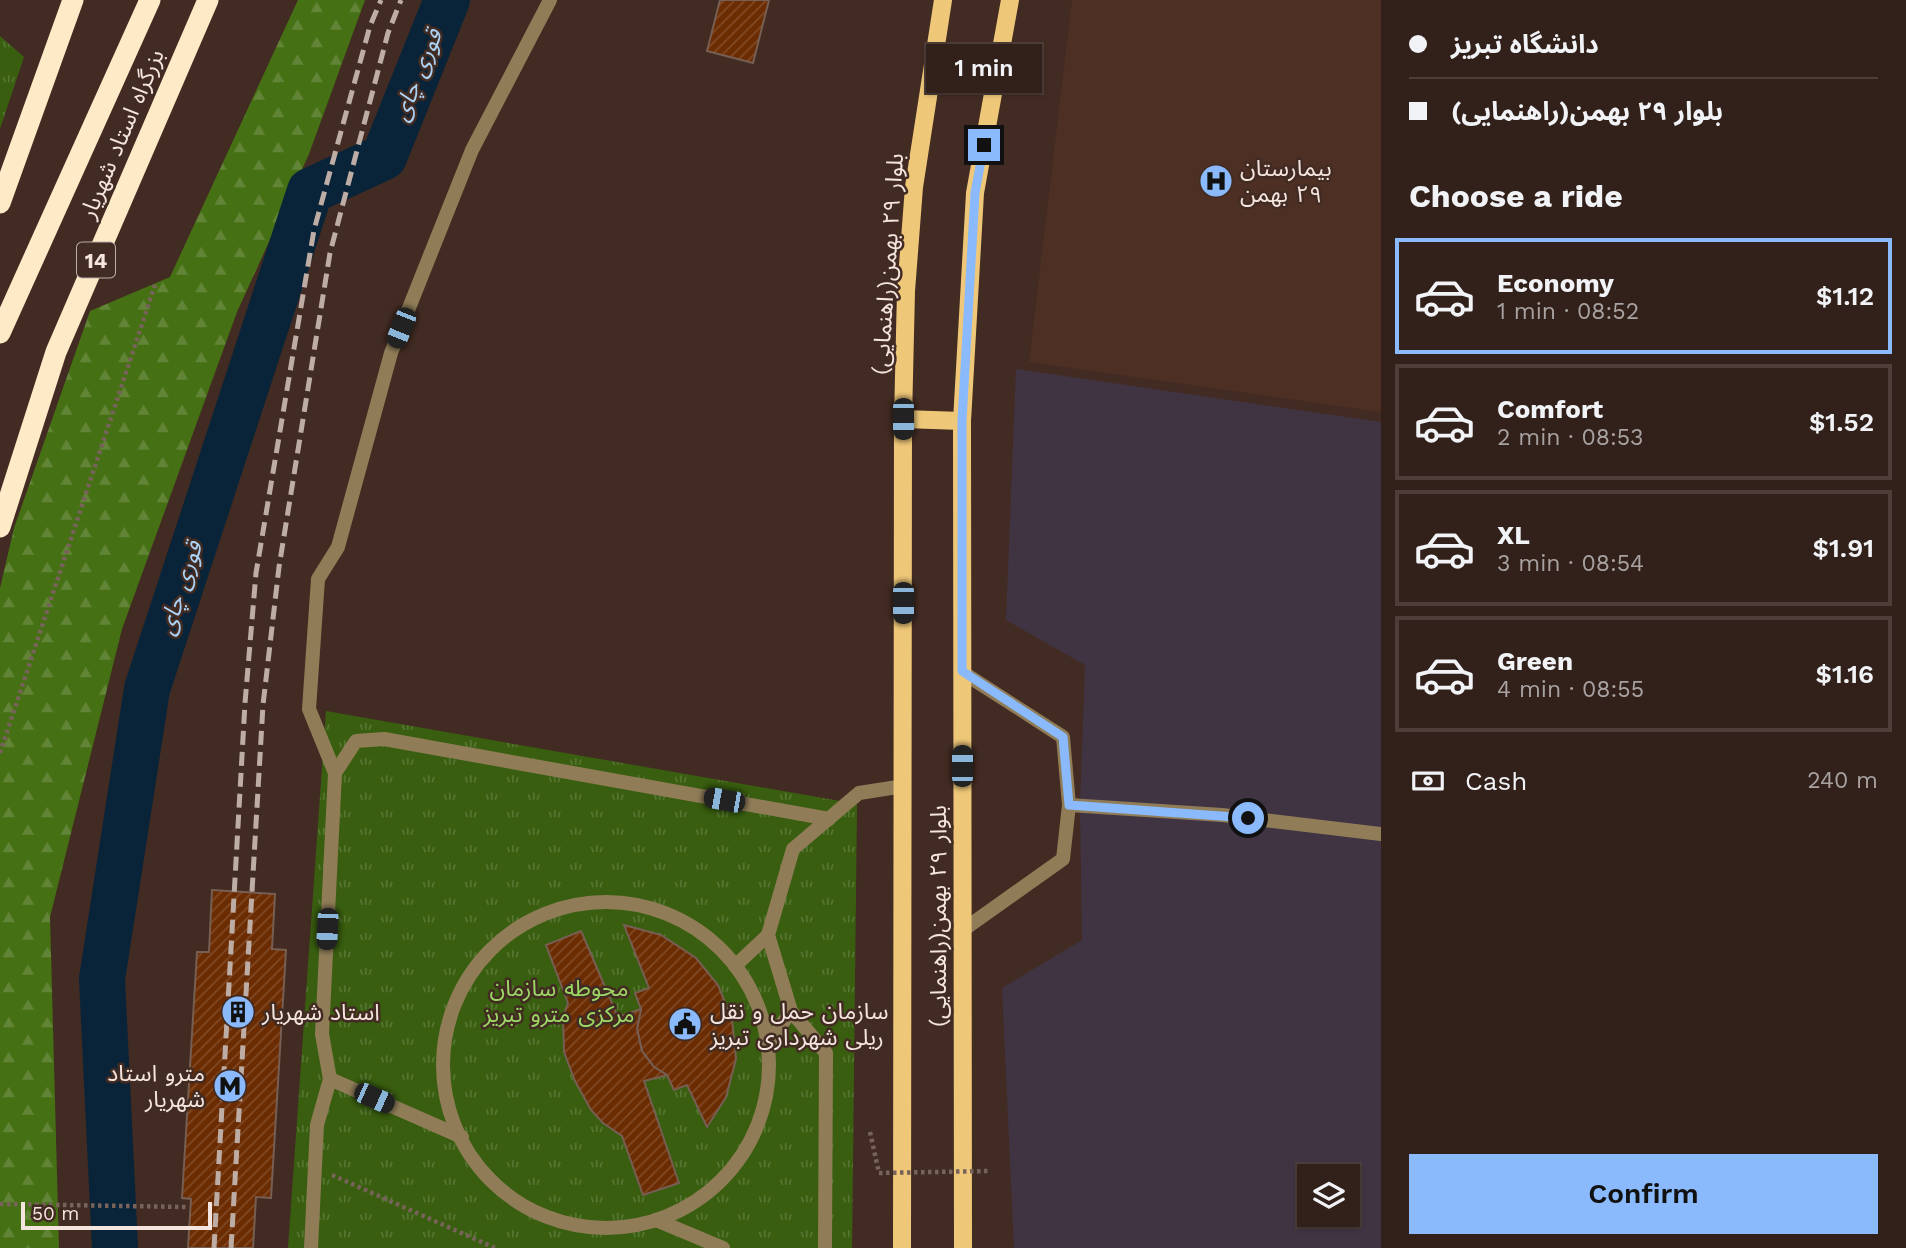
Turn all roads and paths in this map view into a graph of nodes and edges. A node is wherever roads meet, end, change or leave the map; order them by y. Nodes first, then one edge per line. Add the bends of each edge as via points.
1 (73, 0) edge
2 (150, 0) edge
3 (208, 0) edge
4 (550, 0) edge
5 (943, 0) edge
6 (1010, 0) edge
7 (0, 203) edge
8 (155, 285) dead end
9 (0, 333) edge
10 (903, 419) junction
11 (962, 421) junction
12 (0, 527) edge
13 (962, 671) junction
14 (0, 753) edge
15 (335, 773) junction
16 (904, 786) junction
17 (1069, 805) junction
18 (829, 819) junction
19 (1381, 834) edge
20 (963, 930) junction
21 (768, 934) junction
22 (735, 966) junction
23 (791, 1011) junction
24 (768, 1044) junction
25 (330, 1079) junction
26 (870, 1132) dead end
27 (462, 1137) junction
28 (988, 1171) dead end
29 (327, 1173) dead end
30 (0, 1204) edge
31 (186, 1207) dead end
32 (656, 1220) junction
33 (310, 1248) edge
34 (495, 1248) edge
35 (723, 1248) edge
36 (825, 1248) edge
37 (902, 1248) edge
38 (963, 1248) edge

1 - 7 highway
2 - 9 highway, بزرگراه استاد شهریار
3 - 12 highway, بزرگراه استاد شهریار / 14 via 56,352
4 - 15 street via 462,176 391,353 338,547 318,579 309,709
5 - 10 main road, بلوار ٢٩ بهمن(راهنمایی) via 914,187
6 - 11 main road, بلوار ٢٩ بهمن(راهنمایی) via 975,193
8 - 14 path
10 - 11 main road
10 - 16 main road, بلوار ٢٩ بهمن(راهنمایی)
11 - 13 main road, بلوار ٢٩ بهمن(راهنمایی)
13 - 17 street via 1063,737
13 - 20 main road, بلوار ٢٩ بهمن(راهنمایی)
15 - 18 street via 356,741 384,739
15 - 25 street via 322,1034
16 - 18 street via 859,793
16 - 37 main road, بلوار ٢٩ بهمن(راهنمایی)
17 - 19 street via 1222,815
17 - 20 street via 1063,859
18 - 21 street via 793,849
20 - 38 main road, بلوار ٢٩ بهمن(راهنمایی)
21 - 22 street
21 - 23 street
22 - 24 street via 748,981
22 - 27 street via 714,940 669,913 618,900 566,905 518,926 479,960 453,1006 442,1057 449,1109
23 - 24 street
23 - 36 street via 826,1053
24 - 32 street via 769,1086 753,1139 720,1184 673,1216
25 - 27 street
25 - 33 street via 317,1125
26 - 28 path, bridge via 879,1174
27 - 32 street via 473,1160 513,1199 563,1224 619,1229
29 - 34 path
30 - 31 path
32 - 35 street

